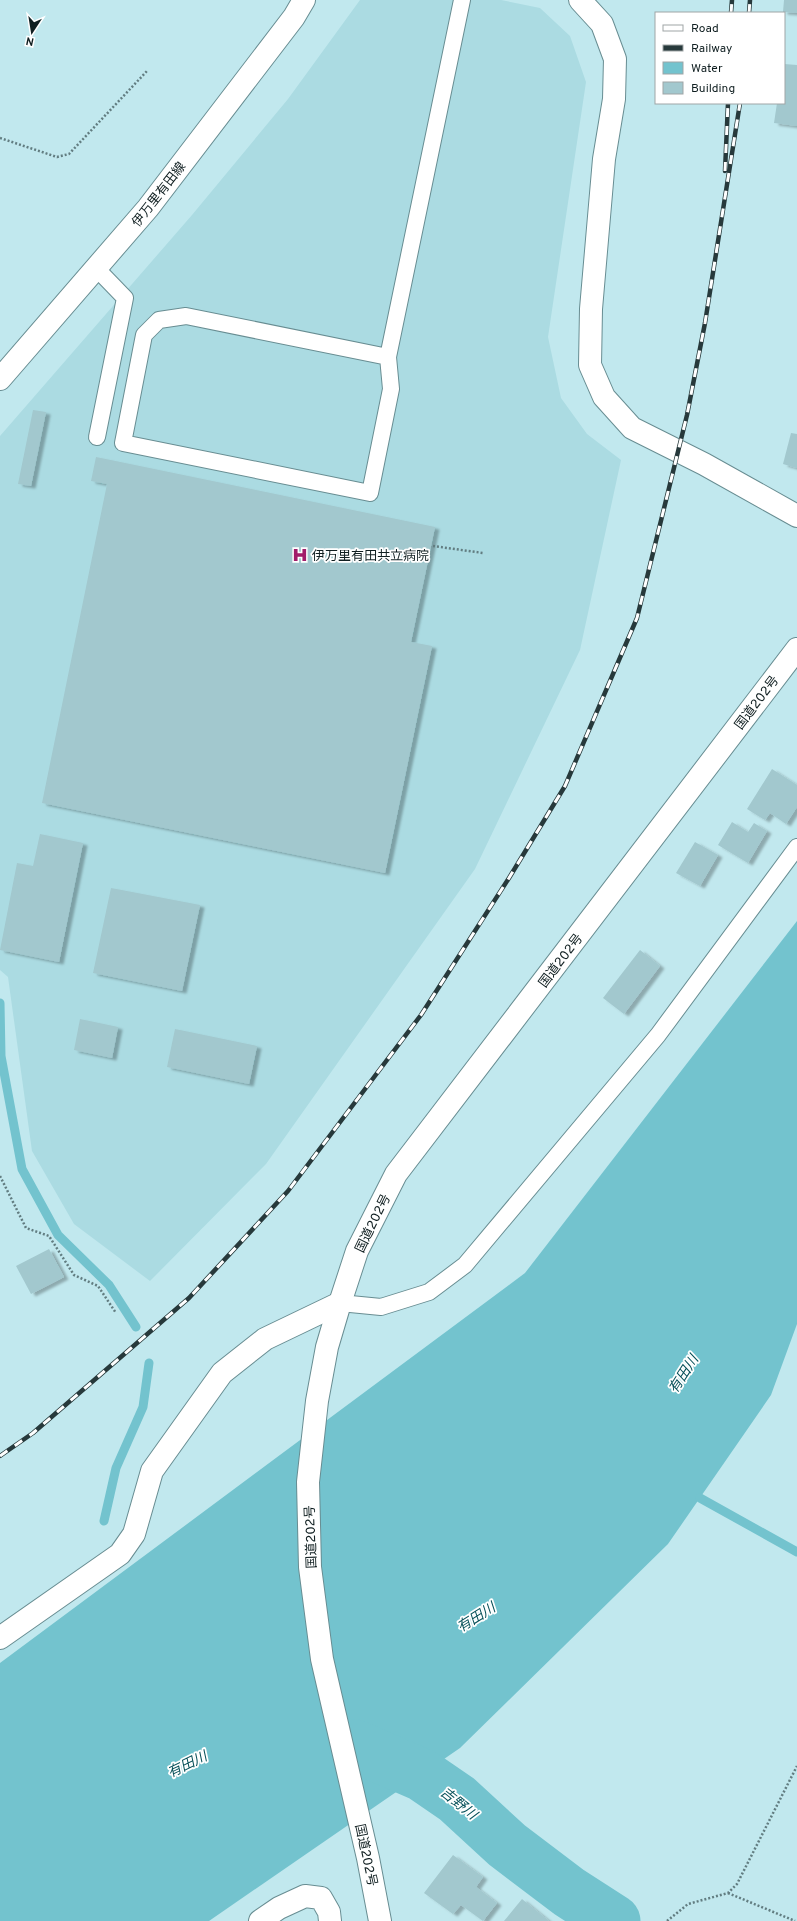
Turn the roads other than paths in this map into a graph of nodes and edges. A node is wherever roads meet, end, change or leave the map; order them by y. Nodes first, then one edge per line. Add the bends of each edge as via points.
1 (304, 0) edge
2 (462, 0) edge
3 (580, 0) edge
4 (96, 268) junction
5 (388, 357) junction
6 (0, 379) edge
7 (96, 437) dead end
8 (797, 516) edge
9 (797, 648) edge
10 (797, 847) edge
11 (340, 1303) junction
12 (0, 1638) edge
13 (260, 1921) edge
14 (330, 1921) edge
15 (380, 1921) edge

1 - 4 main road, 伊万里有田線 via 294,17 148,208
2 - 5 lane
3 - 8 main road via 602,24 615,60 614,99 604,159 591,309 590,365 604,397 632,428 704,464
4 - 6 main road, 伊万里有田線
4 - 7 lane via 125,298
5 - 5 lane via 391,389 370,493 123,443 144,335 159,320 186,316
9 - 11 main road, 国道202号 via 396,1174 357,1251
10 - 11 lane via 658,1035 465,1265 429,1292 381,1307
11 - 12 main road via 265,1338 222,1373 152,1471 134,1534 120,1554
11 - 15 main road, 国道202号 via 317,1401 308,1482 310,1568 322,1659
13 - 14 main road via 304,1896 321,1898 329,1912

